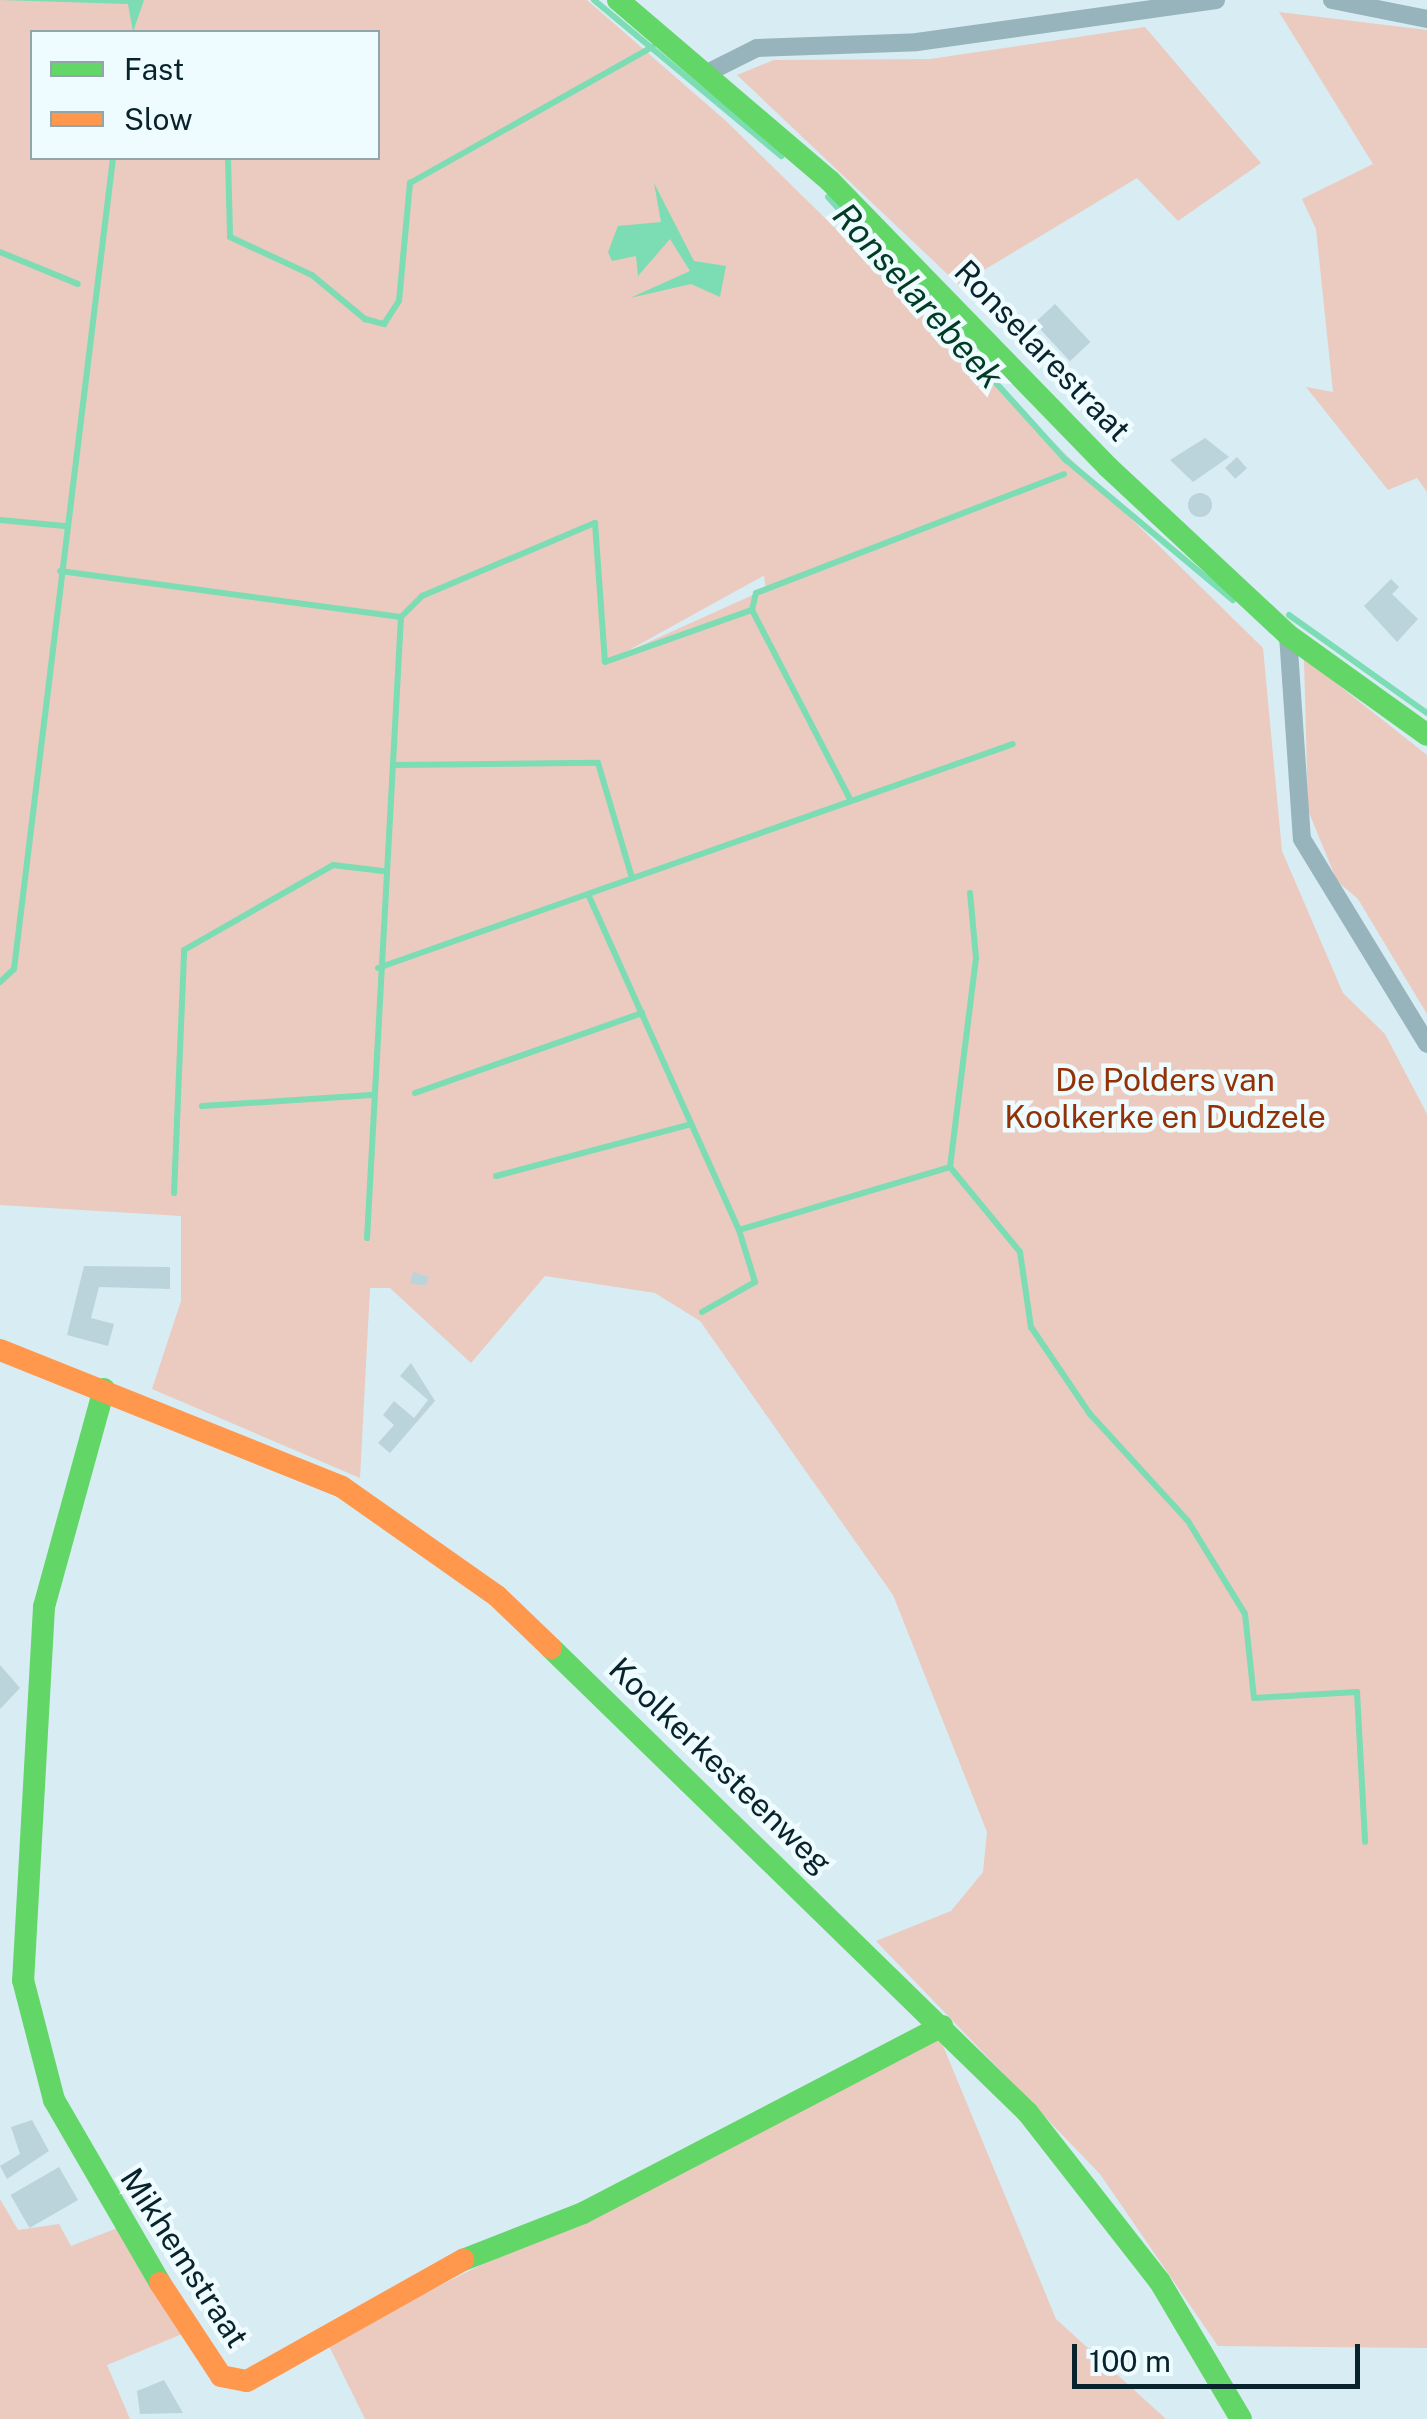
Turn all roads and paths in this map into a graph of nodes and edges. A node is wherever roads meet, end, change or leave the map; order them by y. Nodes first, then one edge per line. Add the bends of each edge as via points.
1 (618, 0) edge
2 (1216, 0) edge
3 (1332, 0) edge
4 (1427, 18) edge
5 (705, 74) junction
6 (1288, 636) junction
7 (1427, 735) edge
8 (1427, 1044) edge
9 (0, 1350) edge
10 (104, 1389) junction
11 (942, 2026) junction
12 (1241, 2419) edge

1 - 5 street, Ronselarestraat
2 - 5 street via 917,42 757,48
3 - 4 street
5 - 6 street, Ronselarestraat via 892,240 1108,467
6 - 7 street, Ronselarestraat
6 - 8 street via 1302,840
9 - 10 street, Koolkerkesteenweg
10 - 11 street, Koolkerkesteenweg via 342,1487 497,1596
10 - 11 street, Mikhemstraat via 46,1593 23,1980 54,2100 104,2196 221,2376 247,2381 474,2254 583,2213
11 - 12 street, Koolkerkesteenweg via 1109,2211

